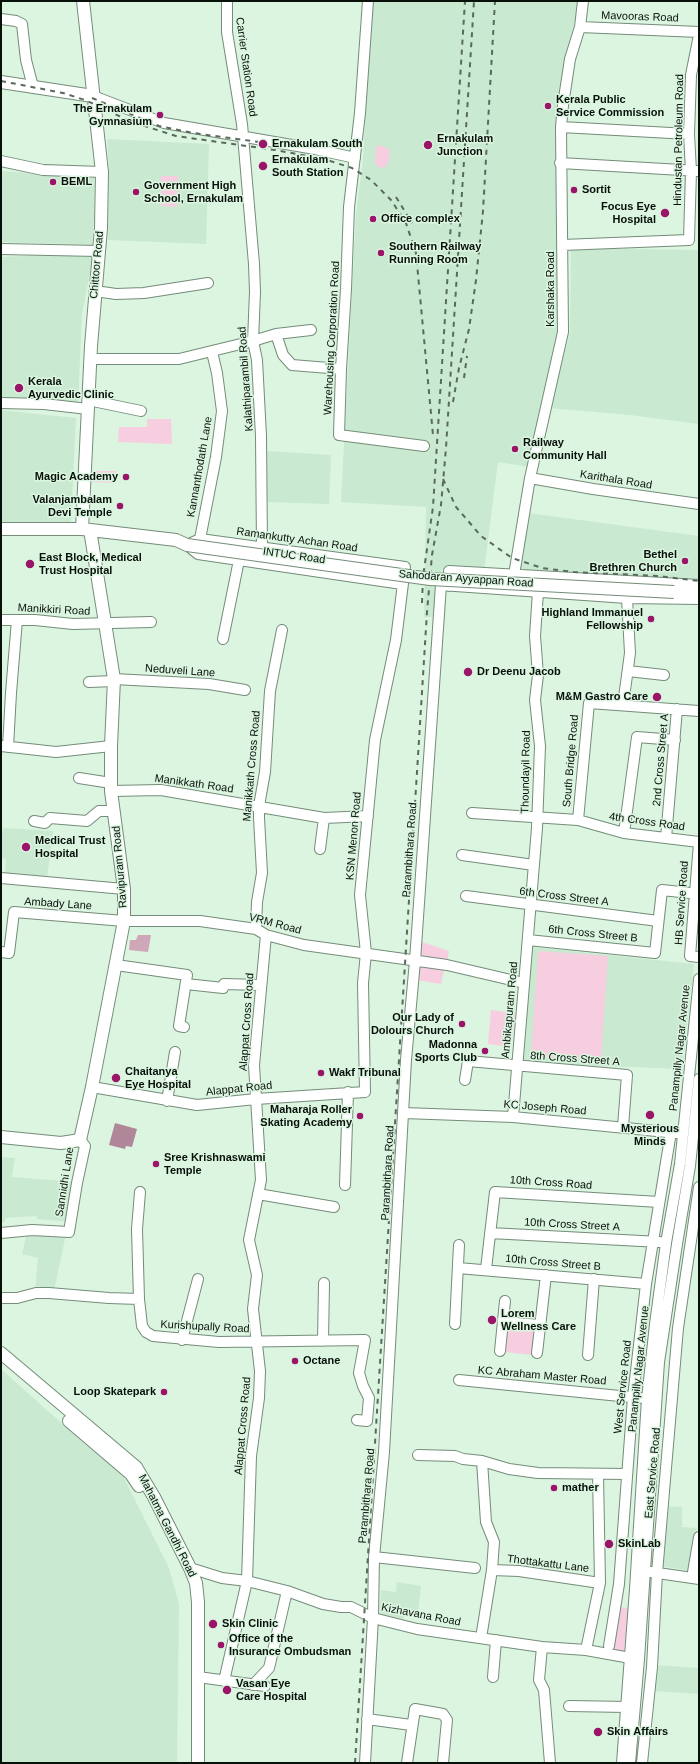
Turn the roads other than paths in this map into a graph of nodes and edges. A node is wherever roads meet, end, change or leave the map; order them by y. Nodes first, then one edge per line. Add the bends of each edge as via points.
1 (83, 1) edge
2 (227, 1) edge
3 (368, 1) edge
4 (583, 1) edge
5 (1, 19) edge
6 (580, 27) junction
7 (699, 33) edge
8 (1, 82) edge
9 (33, 86) junction
10 (93, 96) junction
11 (561, 127) junction
12 (689, 134) junction
13 (243, 137) junction
14 (355, 158) junction
15 (1, 161) edge
16 (560, 163) junction
17 (695, 171) edge
18 (102, 172) junction
19 (562, 245) junction
20 (1, 249) edge
21 (99, 251) junction
22 (208, 283) dead end
23 (94, 291) junction
24 (311, 330) dead end
25 (276, 334) junction
26 (254, 341) junction
27 (212, 352) junction
28 (90, 359) junction
29 (340, 369) junction
30 (1, 403) edge
31 (88, 405) junction
32 (141, 411) dead end
33 (424, 446) dead end
34 (530, 478) junction
35 (699, 500) edge
36 (699, 504) edge
37 (1, 529) edge
38 (87, 533) junction
39 (1, 536) edge
40 (200, 539) junction
41 (188, 544) junction
42 (262, 548) junction
43 (239, 560) junction
44 (405, 567) joint
45 (514, 575) junction
46 (402, 584) junction
47 (699, 585) edge
48 (445, 586) junction
49 (538, 592) junction
50 (699, 592) edge
51 (627, 598) junction
52 (699, 599) edge
53 (1, 620) edge
54 (17, 620) junction
55 (151, 622) dead end
56 (106, 624) junction
57 (282, 630) dead end
58 (223, 639) dead end
59 (628, 671) junction
60 (664, 675) dead end
61 (114, 680) junction
62 (89, 682) dead end
63 (245, 690) dead end
64 (623, 705) junction
65 (677, 708) junction
66 (699, 711) edge
67 (675, 740) junction
68 (111, 746) junction
69 (5, 747) edge
70 (79, 778) dead end
71 (111, 787) junction
72 (260, 806) junction
73 (114, 811) junction
74 (472, 813) dead end
75 (368, 816) junction
76 (324, 818) junction
77 (537, 818) junction
78 (578, 820) junction
79 (34, 821) dead end
80 (624, 833) junction
81 (666, 838) junction
82 (699, 842) edge
83 (320, 849) dead end
84 (462, 855) dead end
85 (534, 865) junction
86 (1, 878) edge
87 (124, 889) junction
88 (697, 894) edge
89 (466, 896) dead end
90 (530, 904) junction
91 (124, 921) junction
92 (658, 921) junction
93 (256, 929) junction
94 (266, 935) junction
95 (528, 940) junction
96 (1, 952) edge
97 (366, 953) junction
98 (699, 957) edge
99 (415, 960) junction
100 (116, 965) junction
101 (699, 979) edge
102 (524, 983) junction
103 (186, 984) junction
104 (261, 985) junction
105 (697, 1011) edge
106 (182, 1026) dead end
107 (175, 1052) dead end
108 (517, 1066) junction
109 (699, 1079) edge
110 (466, 1080) dead end
111 (92, 1088) junction
112 (348, 1092) junction
113 (365, 1092) joint
114 (256, 1099) junction
115 (167, 1101) junction
116 (694, 1102) edge
117 (404, 1113) junction
118 (513, 1117) junction
119 (622, 1127) junction
120 (671, 1132) junction
121 (688, 1134) junction
122 (1, 1137) edge
123 (80, 1140) junction
124 (345, 1185) dead end
125 (699, 1187) edge
126 (140, 1192) dead end
127 (258, 1194) junction
128 (659, 1202) junction
129 (334, 1207) dead end
130 (1, 1233) edge
131 (490, 1233) junction
132 (653, 1242) junction
133 (672, 1243) junction
134 (459, 1245) dead end
135 (695, 1246) edge
136 (458, 1268) junction
137 (486, 1269) junction
138 (546, 1274) junction
139 (198, 1279) dead end
140 (594, 1280) junction
141 (324, 1283) dead end
142 (646, 1284) junction
143 (1, 1298) edge
144 (139, 1299) junction
145 (505, 1301) dead end
146 (504, 1322) junction
147 (455, 1324) dead end
148 (540, 1325) junction
149 (182, 1340) junction
150 (256, 1341) junction
151 (323, 1341) junction
152 (500, 1351) dead end
153 (1, 1353) edge
154 (536, 1353) dead end
155 (588, 1355) dead end
156 (1, 1362) edge
157 (459, 1380) dead end
158 (634, 1398) junction
159 (647, 1399) junction
160 (357, 1420) dead end
161 (418, 1454) dead end
162 (482, 1461) junction
163 (642, 1468) junction
164 (628, 1471) junction
165 (598, 1474) junction
166 (699, 1537) edge
167 (374, 1557) junction
168 (475, 1568) dead end
169 (187, 1569) junction
170 (492, 1570) junction
171 (641, 1571) junction
172 (656, 1572) junction
173 (696, 1578) edge
174 (247, 1581) junction
175 (600, 1583) junction
176 (287, 1591) junction
177 (373, 1618) junction
178 (481, 1638) junction
179 (496, 1640) junction
180 (610, 1646) dead end
181 (542, 1647) junction
182 (586, 1650) junction
183 (653, 1653) junction
184 (636, 1656) junction
185 (198, 1677) junction
186 (493, 1677) dead end
187 (224, 1680) junction
188 (253, 1685) junction
189 (265, 1686) dead end
190 (569, 1706) dead end
191 (627, 1707) junction
192 (367, 1719) junction
193 (411, 1725) junction
194 (632, 1740) junction
195 (645, 1741) junction
196 (195, 1761) edge
197 (365, 1763) edge
198 (407, 1763) edge
199 (443, 1763) edge
200 (550, 1763) edge
201 (622, 1763) edge
202 (630, 1763) edge
203 (642, 1763) edge

1 - 10 main road, Chittoor Road
2 - 13 street, Carrier Station Road via 227,32
3 - 14 street, Warehousing Corporation Road
4 - 6 street, Karshaka Road
5 - 9 street via 16,20 22,24 26,60
6 - 7 street, Mavooras Road
6 - 11 street, Karshaka Road via 570,58
7 - 12 street, Hindustan Petroleum Road via 690,75
8 - 9 main road
9 - 10 main road
10 - 13 street via 164,123
10 - 18 main road, Chittoor Road
11 - 12 street
11 - 16 street, Karshaka Road
12 - 17 street, Hindustan Petroleum Road
13 - 14 street
13 - 26 street, Kalathiparambil Road via 254,271
14 - 29 street, Warehousing Corporation Road via 349,207
15 - 18 street via 43,170
16 - 17 street
16 - 19 street, Karshaka Road
17 - 19 street, Hindustan Petroleum Road via 690,240
18 - 21 main road, Chittoor Road
19 - 34 street, Karshaka Road via 563,332
20 - 21 street
21 - 23 main road, Chittoor Road
22 - 23 street via 144,293 116,294
23 - 28 main road, Chittoor Road
24 - 25 street
25 - 26 street
25 - 29 street via 283,355 292,364
26 - 27 street
26 - 42 street, Kalathiparambil Road via 261,436
27 - 28 street via 179,359
27 - 40 street, Kannanthodath Lane via 222,411
28 - 31 main road, Chittoor Road
29 - 33 street, Warehousing Corporation Road via 339,435
30 - 31 street
31 - 32 street
31 - 38 main road, Chittoor Road
34 - 36 street, Karithala Road
34 - 45 street, Karshaka Road
35 - 36 street
37 - 38 main road, Sahodaran Ayyappan Road
38 - 39 main road, Sahodaran Ayyappan Road
38 - 41 main road, Sahodaran Ayyappan Road via 176,540
38 - 56 main road, Ravipuram Road
40 - 41 street
40 - 42 street, Ramankutty Achan Road
41 - 43 street, INTUC Road via 198,554
41 - 50 main road, Sahodaran Ayyappan Road, bridge via 430,579
42 - 44 street, Ramankutty Achan Road
43 - 46 street, INTUC Road
43 - 58 street
44 - 46 street, KSN Menon Road
45 - 47 street
45 - 48 street, Parambithara Road via 448,571
46 - 75 street, KSN Menon Road via 396,640 375,740
48 - 49 street
48 - 99 street, Parambithara Road
49 - 51 street
49 - 77 street, Thoundayil Road via 535,636 538,675 535,700 540,746
51 - 52 street
51 - 59 street via 630,653
53 - 54 street, Manikkiri Road
54 - 56 street, Manikkiri Road
54 - 69 street
55 - 56 street, Manikkiri Road
56 - 61 main road, Ravipuram Road
57 - 72 street, Manikkath Cross Road via 270,691 265,772
59 - 60 street
59 - 64 street
61 - 62 street, Neduveli Lane
61 - 63 street, Neduveli Lane via 210,684
61 - 68 main road, Ravipuram Road
64 - 65 street
64 - 78 street, South Bridge Road via 588,702
65 - 66 street
65 - 67 street, 2nd Cross Street A
67 - 80 street via 637,737
67 - 81 street, 2nd Cross Street A
68 - 69 street via 56,752
68 - 71 main road, Ravipuram Road
70 - 71 street, Manikkath Road
71 - 72 street, Manikkath Road via 161,790
71 - 73 main road, Ravipuram Road
72 - 76 street, Manikkath Road
72 - 93 street, Manikkath Cross Road via 258,818 262,873
73 - 79 street via 98,811 87,821 50,818 45,823
73 - 87 main road, Ravipuram Road
74 - 77 street, 4th Cross Road
75 - 76 street, Manikkath Road
75 - 97 street, KSN Menon Road via 360,895
76 - 83 street
77 - 78 street, 4th Cross Road
77 - 85 street, Thoundayil Road
78 - 80 street, 4th Cross Road
80 - 81 street, 4th Cross Road
81 - 82 street, 4th Cross Road
82 - 88 street, HB Service Road
84 - 85 street
85 - 90 street, Thoundayil Road
86 - 87 street
87 - 91 main road, Ravipuram Road
88 - 92 street via 662,890
88 - 98 street, HB Service Road via 690,956
89 - 90 street, 6th Cross Street A
90 - 92 street, 6th Cross Street A
90 - 95 street, Ambikapuram Road
91 - 93 street, VRM Road via 200,921
91 - 96 street, Ambady Lane via 14,912 9,953
91 - 100 main road, Ravipuram Road
92 - 95 street, 6th Cross Street B via 655,953
93 - 94 street, VRM Road
94 - 97 street, VRM Road via 304,944
94 - 104 street, Alappat Cross Road
95 - 102 street, Ambikapuram Road
97 - 99 street, VRM Road
97 - 113 street, KSN Menon Road via 363,983
99 - 102 street, VRM Road
99 - 117 street, Parambithara Road
100 - 103 street via 187,975
100 - 111 main road, Ravipuram Road
101 - 105 street, Panampilly Nagar Avenue
102 - 108 street, Ambikapuram Road
103 - 104 street via 223,988 224,984
103 - 106 street
104 - 114 street, Alappat Cross Road via 254,1065
105 - 116 street, Panampilly Nagar Avenue
107 - 115 street
108 - 110 street via 468,1061
108 - 118 street, Ambikapuram Road
108 - 119 street, 8th Cross Street A via 627,1075
109 - 116 street, Panampilly Nagar Avenue
111 - 115 street, Alappat Road
111 - 123 main road, Ravipuram Road
112 - 113 street, Alappat Road
112 - 114 street, Alappat Road
112 - 124 street
114 - 115 street, Alappat Road via 197,1105
114 - 127 street, Alappat Cross Road via 261,1180
116 - 121 street, Panampilly Nagar Avenue
117 - 118 street, KC Joseph Road
117 - 167 street, Parambithara Road via 384,1452
118 - 119 street, KC Joseph Road
119 - 120 street, KC Joseph Road
120 - 121 street, KC Joseph Road
120 - 128 street, West Service Road
121 - 133 street, Panampilly Nagar Avenue via 690,1166
122 - 123 main road via 61,1143
123 - 130 street, Sannidhi Lane via 85,1146 69,1232 32,1230
125 - 135 street, East Service Road
126 - 144 street via 137,1229
127 - 129 street
127 - 150 street, Alappat Cross Road via 249,1240 257,1275 253,1309
128 - 131 street, 10th Cross Road via 495,1192
128 - 132 street, West Service Road
131 - 132 street, 10th Cross Street A
131 - 137 street, 10th Cross Road
132 - 133 street
132 - 142 street, West Service Road
133 - 135 street
133 - 159 street, Panampilly Nagar Avenue via 655,1324
133 - 171 street, Panampilly Nagar Avenue
134 - 136 street
135 - 172 street, East Service Road via 678,1328
136 - 137 street, 10th Cross Street B
136 - 147 street
137 - 138 street, 10th Cross Street B
138 - 140 street, 10th Cross Street B
138 - 148 street
139 - 149 street
140 - 142 street, 10th Cross Street B
140 - 155 street
141 - 151 street
142 - 158 street, West Service Road
143 - 144 street via 49,1293
144 - 149 street, Kurishupally Road via 142,1326 146,1332 153,1336
145 - 146 street
146 - 148 street
146 - 152 street
148 - 154 street
149 - 150 street, Kurishupally Road
150 - 151 street, Kurishupally Road
150 - 174 street, Alappat Cross Road via 260,1371 259,1398 251,1456
151 - 160 street, Kurishupally Road via 365,1340 359,1373 369,1398 367,1420
153 - 169 main road, Mahatma Gandhi Road via 136,1467 154,1497
156 - 169 main road, Mahatma Gandhi Road via 131,1474
157 - 158 street, KC Abraham Master Road
158 - 159 street, KC Abraham Master Road
158 - 164 street, West Service Road
159 - 163 street, Panampilly Nagar Avenue
161 - 162 street via 455,1456
162 - 165 street via 538,1473
162 - 170 street via 486,1522 494,1542
163 - 164 street
163 - 171 street, Panampilly Nagar Avenue
164 - 165 street
164 - 180 street, West Service Road via 619,1584
165 - 175 street
166 - 173 street
167 - 168 street
167 - 177 street, Parambithara Road
169 - 174 street, Kizhavana Road
169 - 185 main road, Mahatma Gandhi Road via 196,1583 198,1602
169 - 196 main road, Mahatma Gandhi Road via 192,1602
170 - 175 street, Thottakattu Lane via 519,1571
170 - 178 street
171 - 172 street
171 - 184 street, Panampilly Nagar Avenue
172 - 173 street
172 - 183 street, East Service Road
174 - 176 street, Kizhavana Road
174 - 187 street, Alappat Cross Road
175 - 182 street
176 - 177 street, Kizhavana Road via 323,1604 351,1607
176 - 188 street via 268,1668
177 - 178 street, Kizhavana Road via 417,1629
177 - 192 street, Parambithara Road
178 - 179 street, Kizhavana Road
179 - 181 street, Kizhavana Road
179 - 186 street
181 - 182 street, Kizhavana Road
181 - 200 street via 539,1680 544,1690
182 - 184 street, Kizhavana Road
183 - 184 street, Kizhavana Road
183 - 195 street, East Service Road
184 - 191 street, Panampilly Nagar Avenue
184 - 194 street, Panampilly Nagar Avenue
185 - 187 street
185 - 196 main road, Mahatma Gandhi Road
187 - 188 street
188 - 189 street
190 - 191 street
191 - 201 street, Panampilly Nagar Avenue
192 - 193 street
192 - 197 street, Parambithara Road
193 - 198 street
193 - 199 street via 415,1709 443,1714 447,1720
194 - 195 street
194 - 202 street, Panampilly Nagar Avenue
195 - 203 street, East Service Road

